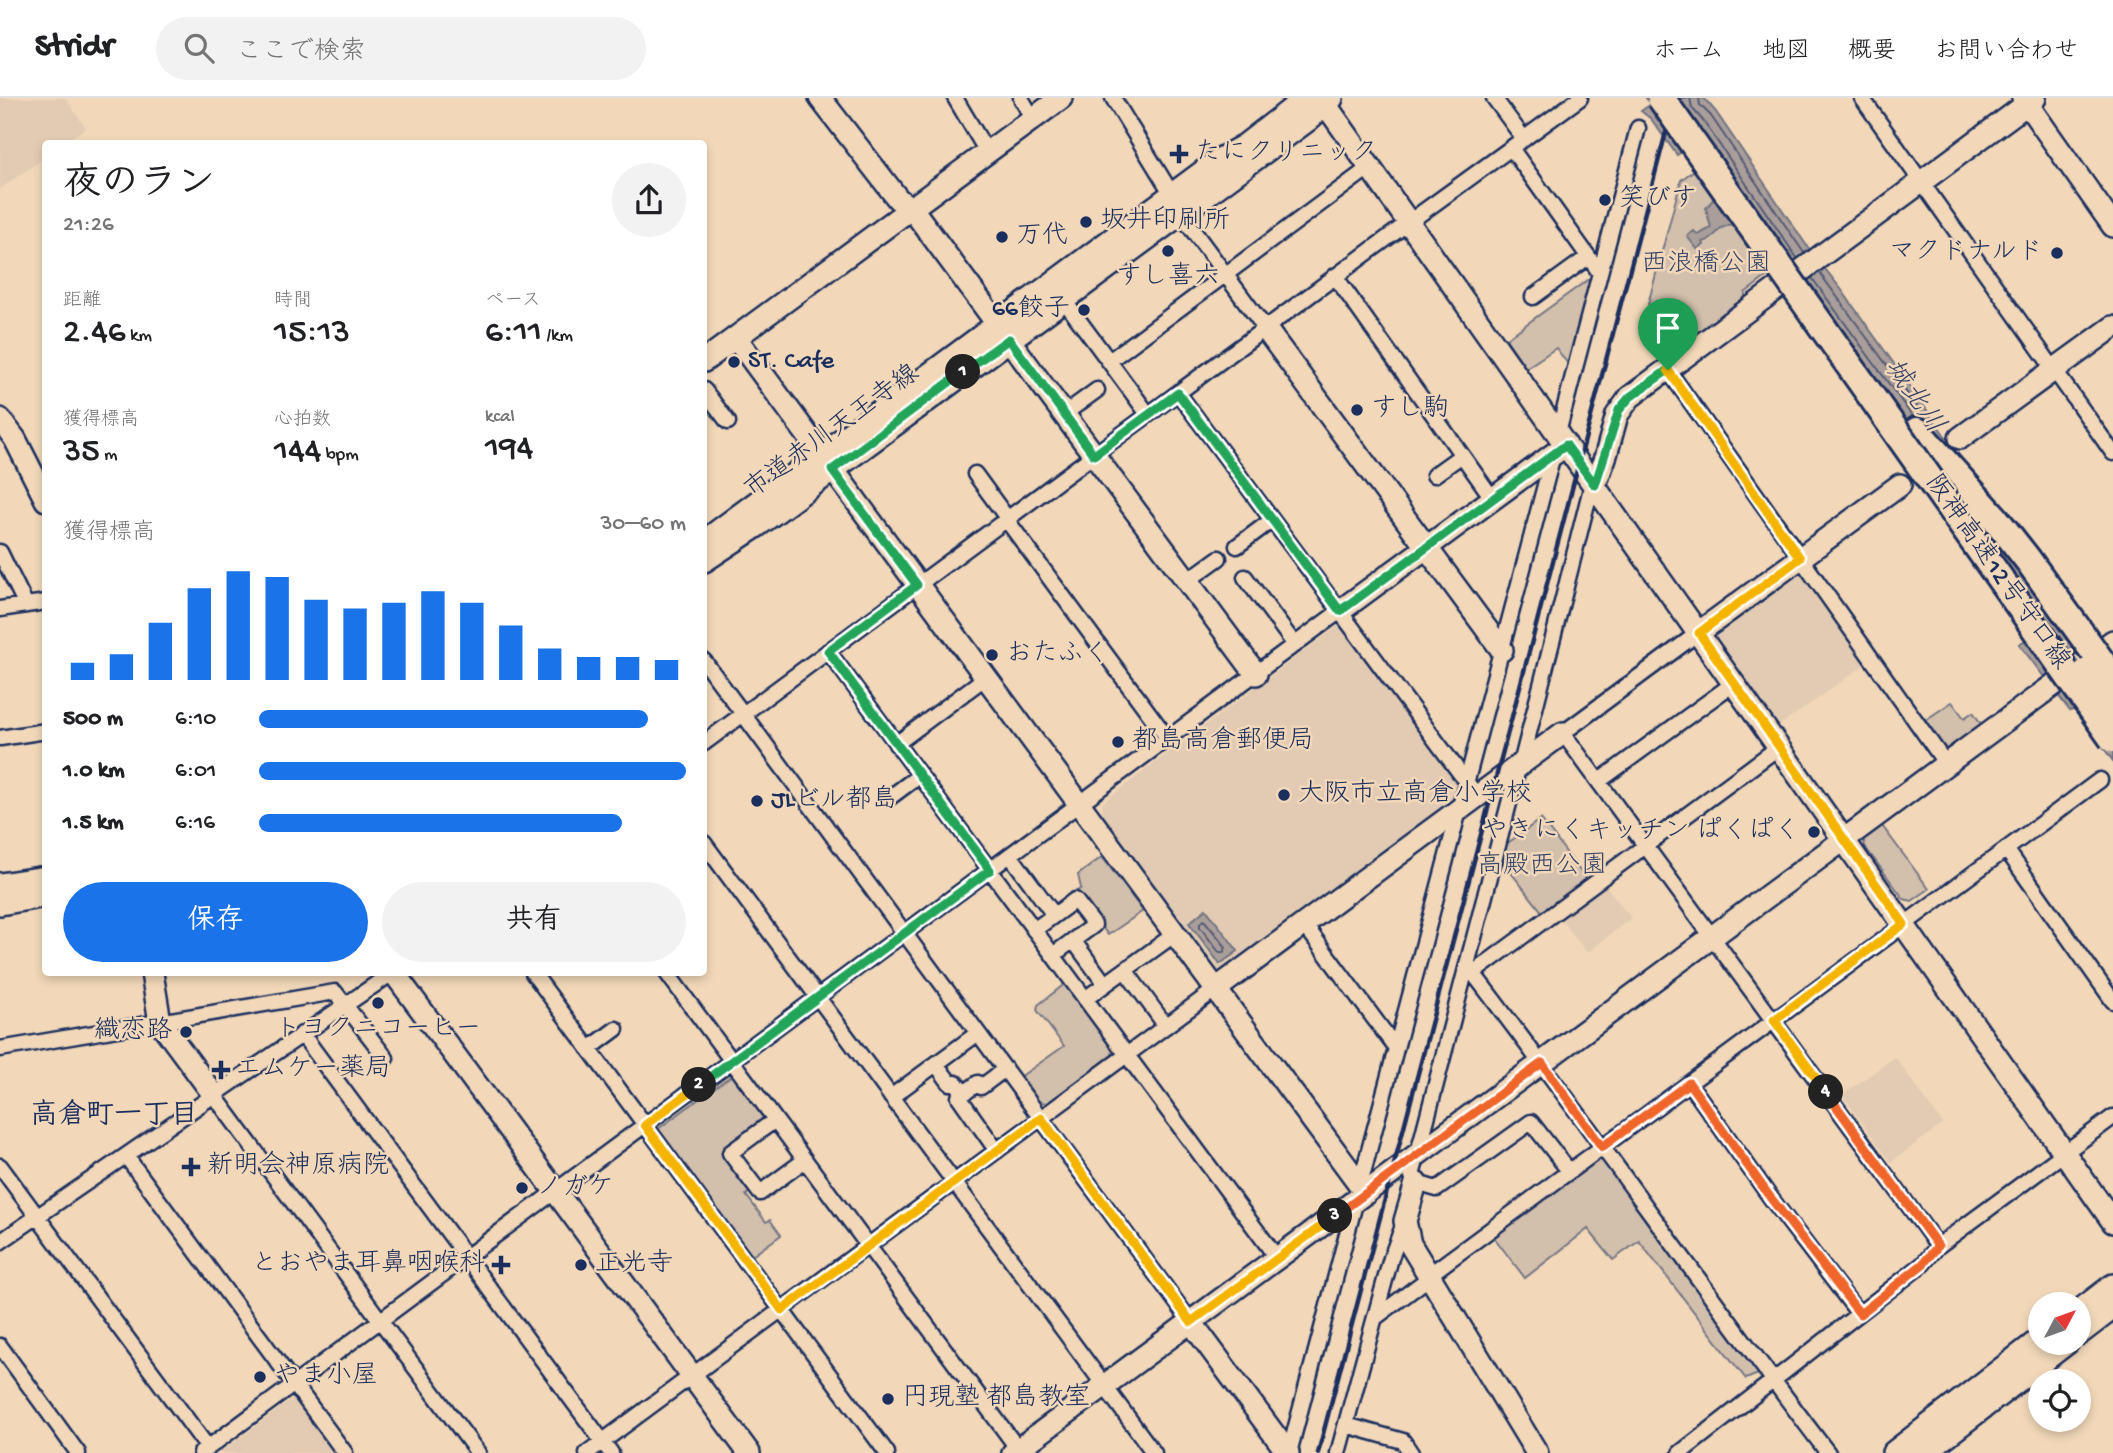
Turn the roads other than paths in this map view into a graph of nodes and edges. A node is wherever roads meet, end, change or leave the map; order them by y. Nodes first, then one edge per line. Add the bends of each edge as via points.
1 (820, 98) edge
2 (955, 98) edge
3 (1021, 98) edge
4 (1061, 98) edge
5 (1113, 98) edge
6 (1494, 98) edge
7 (1580, 98) edge
8 (1661, 98) edge
9 (1683, 98) edge
10 (1863, 98) edge
11 (1321, 99) edge
12 (2029, 100) edge
13 (1033, 118) junction
14 (1638, 128) dead end
15 (1524, 139) junction
16 (1511, 148) junction
17 (987, 152) junction
18 (1370, 167) junction
19 (1922, 182) junction
20 (1176, 205) junction
21 (911, 208) junction
22 (1409, 222) junction
23 (2113, 226) edge
24 (1588, 257) junction
25 (1600, 273) junction
26 (1226, 275) junction
27 (1335, 276) junction
28 (1533, 297) dead end
29 (1063, 299) junction
30 (2113, 327) edge
31 (1265, 328) junction
32 (1004, 332) junction
33 (736, 338) junction
34 (707, 359) edge
35 (1109, 361) junction
36 (1668, 370) junction
37 (2054, 370) junction
38 (1097, 390) dead end
39 (1178, 393) junction
40 (707, 394) edge
41 (1064, 414) junction
42 (1148, 414) junction
43 (728, 422) dead end
44 (3, 430) edge
45 (1917, 431) junction
46 (1960, 438) dead end
47 (1559, 444) junction
48 (2113, 453) edge
49 (1094, 455) junction
50 (1462, 455) junction
51 (827, 463) junction
52 (975, 474) dead end
53 (1434, 475) dead end
54 (1595, 485) junction
55 (1900, 485) dead end
56 (42, 493) edge
57 (1493, 499) junction
58 (1007, 519) junction
59 (1272, 520) junction
60 (707, 541) edge
61 (1237, 546) dead end
62 (1426, 548) junction
63 (0, 552) edge
64 (1219, 558) dead end
65 (1800, 558) junction
66 (707, 559) edge
67 (1245, 577) dead end
68 (1187, 582) junction
69 (917, 585) junction
70 (42, 603) edge
71 (26, 605) junction
72 (0, 609) edge
73 (1340, 611) junction
74 (1699, 633) junction
75 (2110, 643) edge
76 (1295, 645) junction
77 (1502, 650) junction
78 (828, 651) junction
79 (707, 665) edge
80 (1256, 674) junction
81 (986, 677) junction
82 (2113, 678) edge
83 (1734, 683) junction
84 (2113, 707) edge
85 (742, 714) junction
86 (42, 732) edge
87 (1563, 733) junction
88 (0, 738) edge
89 (1168, 739) junction
90 (2113, 739) edge
91 (707, 741) edge
92 (897, 744) junction
93 (1779, 747) junction
94 (1946, 764) junction
95 (1520, 765) junction
96 (920, 775) junction
97 (2100, 780) dead end
98 (1599, 781) junction
99 (1468, 796) junction
100 (889, 798) dead end
101 (1079, 805) junction
102 (1844, 839) junction
103 (1646, 844) junction
104 (707, 847) edge
105 (2006, 849) junction
106 (1010, 855) junction
107 (990, 870) junction
108 (42, 879) edge
109 (0, 886) edge
110 (42, 896) edge
111 (0, 903) edge
112 (1054, 915) junction
113 (1304, 924) junction
114 (1904, 924) junction
115 (1034, 930) junction
116 (904, 933) junction
117 (1175, 934) junction
118 (1714, 936) junction
119 (1073, 940) junction
120 (1053, 955) junction
121 (1125, 970) junction
122 (1470, 971) junction
123 (152, 976) edge
124 (389, 976) edge
125 (395, 976) edge
126 (535, 976) edge
127 (669, 976) edge
128 (1105, 984) junction
129 (1216, 989) junction
130 (817, 997) junction
131 (1085, 999) junction
132 (2113, 1001) edge
133 (346, 1005) junction
134 (1774, 1020) junction
135 (160, 1022) junction
136 (1166, 1026) junction
137 (616, 1029) dead end
138 (978, 1033) junction
139 (302, 1034) junction
140 (1396, 1048) junction
141 (0, 1049) edge
142 (589, 1049) junction
143 (1127, 1055) junction
144 (386, 1058) dead end
145 (732, 1061) junction
146 (1542, 1063) junction
147 (936, 1064) junction
148 (1005, 1069) junction
149 (1689, 1083) junction
150 (964, 1094) junction
151 (214, 1095) junction
152 (891, 1097) junction
153 (2113, 1117) edge
154 (1041, 1118) junction
155 (775, 1120) junction
156 (645, 1125) junction
157 (1602, 1147) junction
158 (997, 1151) junction
159 (2064, 1152) junction
160 (1418, 1154) junction
161 (126, 1156) junction
162 (805, 1160) junction
163 (0, 1166) edge
164 (1569, 1171) junction
165 (954, 1182) junction
166 (1416, 1184) junction
167 (555, 1191) junction
168 (1361, 1193) junction
169 (37, 1216) junction
170 (1405, 1221) junction
171 (2113, 1222) edge
172 (0, 1242) edge
173 (868, 1246) junction
174 (1938, 1246) junction
175 (466, 1256) junction
176 (1277, 1258) junction
177 (1429, 1276) junction
178 (2113, 1286) edge
179 (2091, 1303) edge
180 (2113, 1307) edge
181 (782, 1310) junction
182 (1860, 1314) junction
183 (1375, 1318) junction
184 (380, 1320) junction
185 (1191, 1322) junction
186 (2091, 1324) edge
187 (0, 1346) edge
188 (2028, 1349) edge
189 (2050, 1355) edge
190 (692, 1376) junction
191 (1773, 1381) junction
192 (294, 1384) junction
193 (1105, 1385) junction
194 (1346, 1426) junction
195 (607, 1447) edge
196 (204, 1450) edge
197 (1018, 1452) edge
198 (79, 1453) edge
199 (345, 1453) edge
200 (478, 1453) edge
201 (587, 1453) edge
202 (749, 1453) edge
203 (887, 1453) edge
204 (1154, 1453) edge
205 (1288, 1453) edge
206 (1338, 1453) edge
207 (1411, 1453) edge
208 (1537, 1453) edge
209 (1679, 1453) edge
210 (1828, 1453) edge
211 (1894, 1453) edge
212 (1923, 1453) edge

1 - 21 street via 898,199
2 - 17 street
3 - 13 street
4 - 13 street
5 - 20 street
6 - 15 street
7 - 15 street
8 - 90 highway, 阪神高速12号守口線, bridge
9 - 45 highway, 阪神高速12号守口線
10 - 19 street
11 - 18 street
11 - 20 main road, 市道赤川天王寺線 via 1220,160
12 - 19 street
12 - 23 street
13 - 17 street
14 - 25 street
15 - 16 street
16 - 22 street
16 - 24 street
17 - 21 street
18 - 22 street
18 - 26 street
19 - 36 street
19 - 37 street
20 - 26 street
20 - 29 main road, 市道赤川天王寺線
20 - 32 main road, 市道赤川天王寺線
21 - 32 street
21 - 33 street
22 - 27 street
22 - 47 street
24 - 25 street
24 - 28 street
25 - 47 street
26 - 31 street
26 - 35 street
27 - 31 street
27 - 50 street
29 - 32 main road, 市道赤川天王寺線
29 - 35 street
30 - 37 street
31 - 39 street
31 - 62 street
32 - 41 street
32 - 51 main road, 市道赤川天王寺線
33 - 34 street
33 - 51 street
35 - 42 street
36 - 54 street via 1619,410
36 - 65 street
37 - 46 street
37 - 48 street
38 - 41 street
39 - 42 street
39 - 59 street
40 - 43 street
41 - 49 street
42 - 49 street
44 - 56 street
45 - 82 highway, bridge via 2011,539
45 - 84 highway, 阪神高速12号守口線, bridge
47 - 54 street
47 - 57 street
47 - 77 street
49 - 58 street
49 - 68 street
50 - 53 street
50 - 57 street
51 - 60 main road, 市道赤川天王寺線
51 - 66 main road, 市道赤川天王寺線
51 - 69 street
52 - 58 street
54 - 74 street
54 - 95 street
55 - 65 street
57 - 62 street
58 - 69 street
58 - 89 street
59 - 61 street
59 - 73 street
62 - 73 street
62 - 77 street
63 - 71 street
64 - 68 street
65 - 74 street
65 - 94 street
67 - 76 street
68 - 80 street
69 - 78 street
69 - 81 street
70 - 71 street
71 - 72 street
73 - 76 street
73 - 99 street
74 - 83 street
74 - 87 street
75 - 94 street, bridge
76 - 80 street
77 - 99 street
78 - 85 street
78 - 92 street
79 - 85 street
80 - 89 street
81 - 92 street
81 - 101 street
83 - 93 street
83 - 98 street
85 - 91 street
85 - 116 street
86 - 88 street
87 - 95 street
87 - 98 street
89 - 101 street
92 - 96 street
93 - 102 street
93 - 103 street
94 - 102 street
95 - 99 street
95 - 122 street
96 - 100 street
96 - 107 street
97 - 105 street
98 - 103 street
99 - 113 street
99 - 140 street
101 - 106 street
101 - 117 street
102 - 114 street
102 - 118 street
103 - 118 street
103 - 122 street
104 - 130 street
105 - 114 street
105 - 132 street
106 - 107 street
106 - 112 street
107 - 115 street
107 - 116 street
108 - 109 main road
110 - 111 main road
112 - 115 street
112 - 119 street via 1075,900 1094,925
113 - 129 street
113 - 140 street
114 - 134 street
114 - 159 street
115 - 120 street
116 - 130 street
116 - 138 street
117 - 121 street
117 - 129 street
118 - 134 street
118 - 146 street
119 - 120 street
119 - 128 street
120 - 131 street
121 - 128 street
121 - 136 street
122 - 146 street
122 - 160 street
123 - 135 street
124 - 133 street
125 - 167 street
126 - 142 street
127 - 145 street
128 - 131 street
129 - 136 street
129 - 168 street
130 - 145 street
130 - 152 street
131 - 143 street
133 - 135 street via 335,992
133 - 139 street
133 - 144 street
134 - 149 street
134 - 174 street
135 - 141 street
135 - 151 street
136 - 143 street
137 - 142 street
138 - 147 street
138 - 148 street
139 - 151 street
139 - 175 street
140 - 168 street
142 - 156 street
143 - 154 street
143 - 176 street
145 - 155 street
145 - 156 street
146 - 157 street
146 - 160 street
147 - 150 street
147 - 152 street
148 - 150 street
148 - 154 street
149 - 157 street
149 - 182 street
150 - 158 street via 959,1097
151 - 161 street
151 - 184 street
152 - 165 street
153 - 159 street
154 - 158 street
154 - 185 street
155 - 162 street
155 - 162 street via 730,1153 760,1192
156 - 167 street
156 - 181 street
157 - 164 street
157 - 191 street
158 - 165 street
159 - 171 street
159 - 174 street
160 - 166 street via 1412,1175
160 - 168 street
161 - 169 street
161 - 192 street
162 - 173 street
163 - 169 street
164 - 166 street via 1531,1122 1437,1189
164 - 177 street
165 - 173 street
165 - 193 street
166 - 170 street
167 - 175 street
167 - 190 street
168 - 176 street
168 - 205 street
169 - 172 street
169 - 196 street
170 - 177 street via 1410,1244
170 - 183 street
173 - 181 street
173 - 197 street
174 - 182 street via 1923,1264
175 - 184 street
175 - 195 street
176 - 185 street
177 - 183 street
177 - 208 street
178 - 179 main road
180 - 186 main road
181 - 190 street
181 - 203 street
182 - 191 street
183 - 194 street
184 - 192 street
184 - 200 street
185 - 193 street
185 - 205 street
187 - 198 street
188 - 211 main road
189 - 212 main road
190 - 195 street
190 - 202 street
191 - 209 street
191 - 210 street
192 - 196 street
192 - 199 street
193 - 197 street
193 - 204 street
194 - 206 street
194 - 207 street via 1403,1441
195 - 201 street

